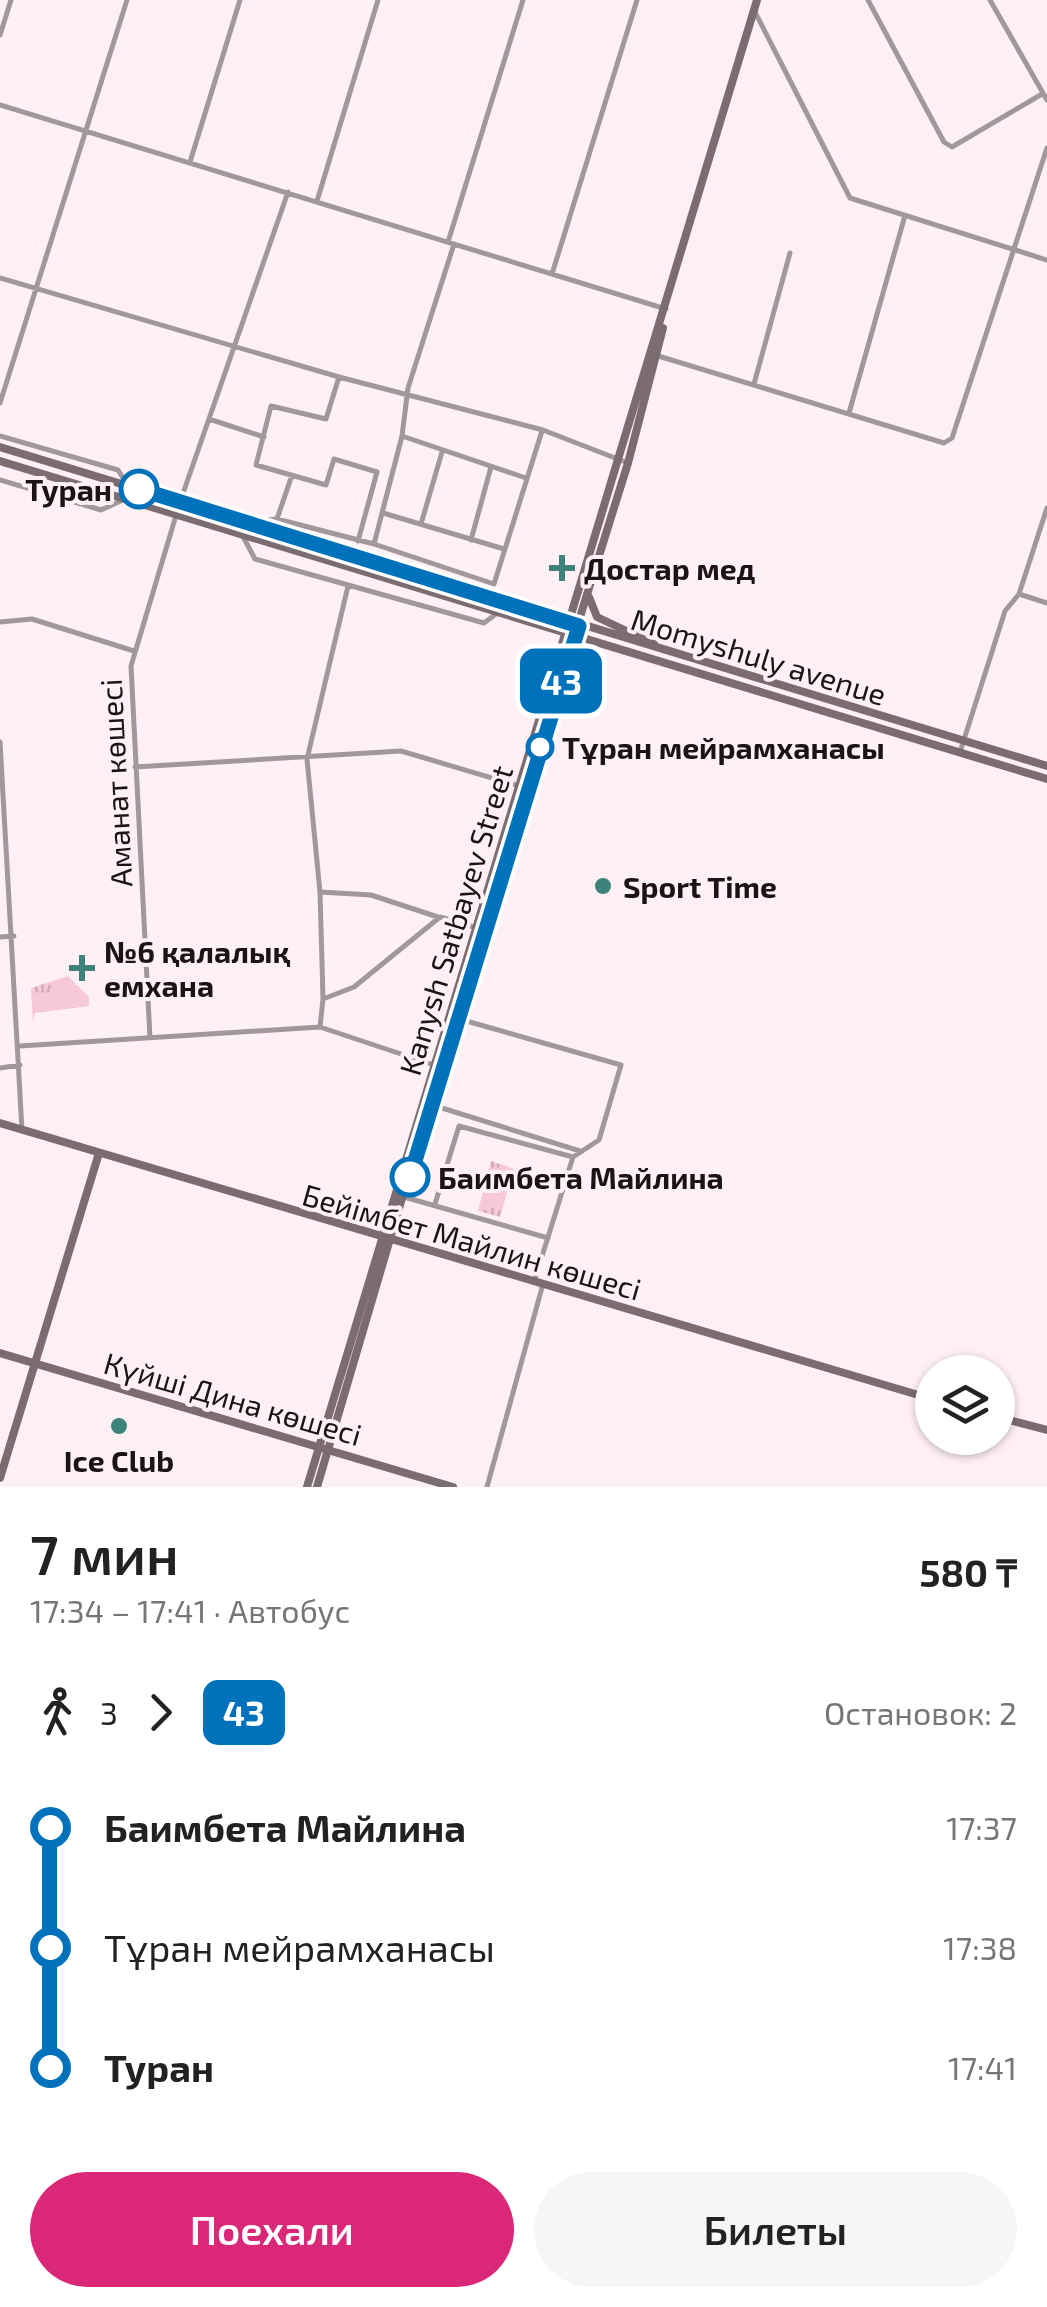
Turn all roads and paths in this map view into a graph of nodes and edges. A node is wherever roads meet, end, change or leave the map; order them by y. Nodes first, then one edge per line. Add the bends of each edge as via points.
1 (11, 0) edge
2 (127, 0) edge
3 (240, 0) edge
4 (378, 0) edge
5 (523, 0) edge
6 (637, 0) edge
7 (868, 0) edge
8 (990, 0) edge
9 (756, 5) edge
10 (0, 35) edge
11 (1044, 97) edge
12 (0, 104) edge
13 (87, 131) junction
14 (1047, 148) edge
15 (190, 162) junction
16 (288, 192) junction
17 (317, 201) junction
18 (904, 219) junction
19 (451, 243) junction
20 (1014, 251) junction
21 (790, 253) dead end
22 (1047, 260) edge
23 (552, 274) junction
24 (0, 278) edge
25 (36, 288) junction
26 (666, 309) junction
27 (234, 347) junction
28 (655, 355) junction
29 (340, 377) junction
30 (754, 384) junction
31 (407, 392) junction
32 (0, 403) edge
33 (849, 412) junction
34 (209, 419) junction
35 (542, 430) junction
36 (0, 436) edge
37 (264, 436) junction
38 (402, 436) junction
39 (0, 448) edge
40 (442, 452) junction
41 (0, 460) edge
42 (624, 462) junction
43 (492, 467) junction
44 (292, 475) junction
45 (526, 478) junction
46 (0, 480) edge
47 (128, 486) junction
48 (126, 498) junction
49 (179, 507) junction
50 (1047, 508) edge
51 (384, 513) junction
52 (277, 518) junction
53 (247, 522) junction
54 (421, 524) junction
55 (240, 532) junction
56 (358, 540) junction
57 (471, 540) junction
58 (374, 544) junction
59 (504, 549) junction
60 (442, 566) junction
61 (437, 581) junction
62 (589, 584) junction
63 (348, 586) junction
64 (1019, 594) junction
65 (1047, 603) edge
66 (496, 614) junction
67 (0, 622) edge
68 (575, 624) junction
69 (571, 638) junction
70 (134, 652) junction
71 (666, 652) junction
72 (963, 741) junction
73 (0, 742) edge
74 (960, 752) junction
75 (306, 758) junction
76 (1047, 766) edge
77 (135, 768) junction
78 (1047, 778) edge
79 (1, 781) edge
80 (519, 786) junction
81 (320, 892) junction
82 (440, 918) junction
83 (480, 928) junction
84 (14, 936) junction
85 (0, 938) edge
86 (323, 998) junction
87 (455, 1018) junction
88 (320, 1027) junction
89 (150, 1038) junction
90 (20, 1046) junction
91 (20, 1065) junction
92 (434, 1066) junction
93 (0, 1068) edge
94 (427, 1104) junction
95 (0, 1123) edge
96 (22, 1130) junction
97 (583, 1152) junction
98 (99, 1153) junction
99 (573, 1157) junction
100 (404, 1197) junction
101 (434, 1204) junction
102 (548, 1238) junction
103 (386, 1239) junction
104 (538, 1283) junction
105 (0, 1352) edge
106 (38, 1364) junction
107 (915, 1394) edge
108 (1015, 1422) edge
109 (1047, 1430) edge
110 (324, 1449) junction
111 (0, 1478) edge
112 (308, 1487) edge
113 (316, 1487) edge
114 (453, 1487) edge
115 (488, 1487) edge

1 - 10 street
2 - 13 street
3 - 15 street
4 - 17 street
5 - 19 street
6 - 23 street
7 - 11 street via 944,142 952,146
8 - 11 street
9 - 18 street via 844,192 857,204
9 - 26 main road, Kanysh Satbayev Street
12 - 13 street
13 - 15 street
13 - 25 street
14 - 20 street
15 - 16 street
16 - 17 street
16 - 27 street, Аманат көшесі
17 - 19 street
18 - 20 street
18 - 33 street
19 - 23 street
19 - 31 street
20 - 22 street
20 - 33 street via 952,438 944,443
21 - 30 street
23 - 26 street
24 - 25 street
25 - 27 street
25 - 32 street
26 - 28 main road, Kanysh Satbayev Street
27 - 29 street
27 - 34 street, Аманат көшесі
28 - 30 street
28 - 42 main road, Kanysh Satbayev Street
29 - 31 street
29 - 37 street via 326,419 271,406
30 - 33 street
31 - 35 street
31 - 38 street
34 - 37 street
34 - 49 street, Аманат көшесі
35 - 42 street
35 - 45 street
36 - 47 street via 118,470
37 - 44 street via 256,465
38 - 40 street
38 - 51 street
39 - 47 main road, Momyshuly avenue
40 - 43 street
40 - 54 street
41 - 48 main road, Momyshuly avenue
42 - 62 main road, Kanysh Satbayev Street
42 - 68 main road, Kanysh Satbayev Street
43 - 45 street
43 - 57 street
44 - 52 street
44 - 56 street via 326,485 334,459 377,472
45 - 59 street
46 - 48 street via 100,510
47 - 49 main road, Momyshuly avenue
48 - 49 main road, Momyshuly avenue
49 - 53 main road, Momyshuly avenue
49 - 55 main road, Momyshuly avenue
49 - 70 street, Аманат көшесі
50 - 64 street
51 - 54 street
51 - 58 street
52 - 53 street
52 - 56 street
53 - 61 main road, Momyshuly avenue
54 - 57 street
55 - 63 street via 255,559
55 - 66 main road, Momyshuly avenue
56 - 58 street
57 - 59 street
58 - 60 street
59 - 60 street via 494,584
60 - 61 street
61 - 68 main road, Momyshuly avenue
62 - 68 main road, Kanysh Satbayev Street
62 - 71 main road via 597,617
63 - 66 street via 484,623
63 - 75 street
64 - 65 street
64 - 72 street via 1005,611
66 - 69 main road, Momyshuly avenue
67 - 70 street via 32,620
68 - 69 main road, Kanysh Satbayev Street
68 - 71 main road, Momyshuly avenue
69 - 74 main road, Momyshuly avenue
69 - 80 main road, Kanysh Satbayev Street
69 - 83 main road, Kanysh Satbayev Street
70 - 77 street, Аманат көшесі
71 - 72 main road, Momyshuly avenue
72 - 74 street
72 - 76 main road, Momyshuly avenue
73 - 79 street
74 - 78 main road, Momyshuly avenue
75 - 77 street
75 - 80 street via 401,752
75 - 81 street
77 - 89 street, Аманат көшесі
79 - 84 street
80 - 83 main road, Kanysh Satbayev Street
81 - 82 street via 371,895
81 - 86 street
82 - 83 street
82 - 86 street via 354,986
83 - 87 main road, Kanysh Satbayev Street
83 - 92 main road, Kanysh Satbayev Street
84 - 85 street
84 - 90 street
86 - 88 street
87 - 94 main road, Kanysh Satbayev Street
87 - 97 street via 621,1066 599,1140
88 - 89 street
88 - 92 street
89 - 90 street
90 - 91 street
91 - 93 street
91 - 96 street
92 - 94 main road, Kanysh Satbayev Street
94 - 97 street
94 - 100 main road, Kanysh Satbayev Street
94 - 103 main road, Kanysh Satbayev Street
95 - 96 main road, Бейімбет Майлин көшесі
96 - 98 main road, Бейімбет Майлин көшесі
97 - 99 street
98 - 103 main road, Бейімбет Майлин көшесі
98 - 106 main road
99 - 101 street via 459,1126
99 - 102 street
100 - 101 street
100 - 103 main road, Kanysh Satbayev Street
101 - 102 street
102 - 104 street
103 - 104 main road, Бейімбет Майлин көшесі
103 - 110 main road, Kanysh Satbayev Street
104 - 107 main road, Бейімбет Майлин көшесі
104 - 115 street
105 - 106 main road, Күйші Дина көшесі
106 - 110 main road, Күйші Дина көшесі
106 - 111 main road
108 - 109 main road
110 - 112 main road, Kanysh Satbayev Street
110 - 113 main road, Kanysh Satbayev Street
110 - 114 main road, Күйші Дина көшесі

